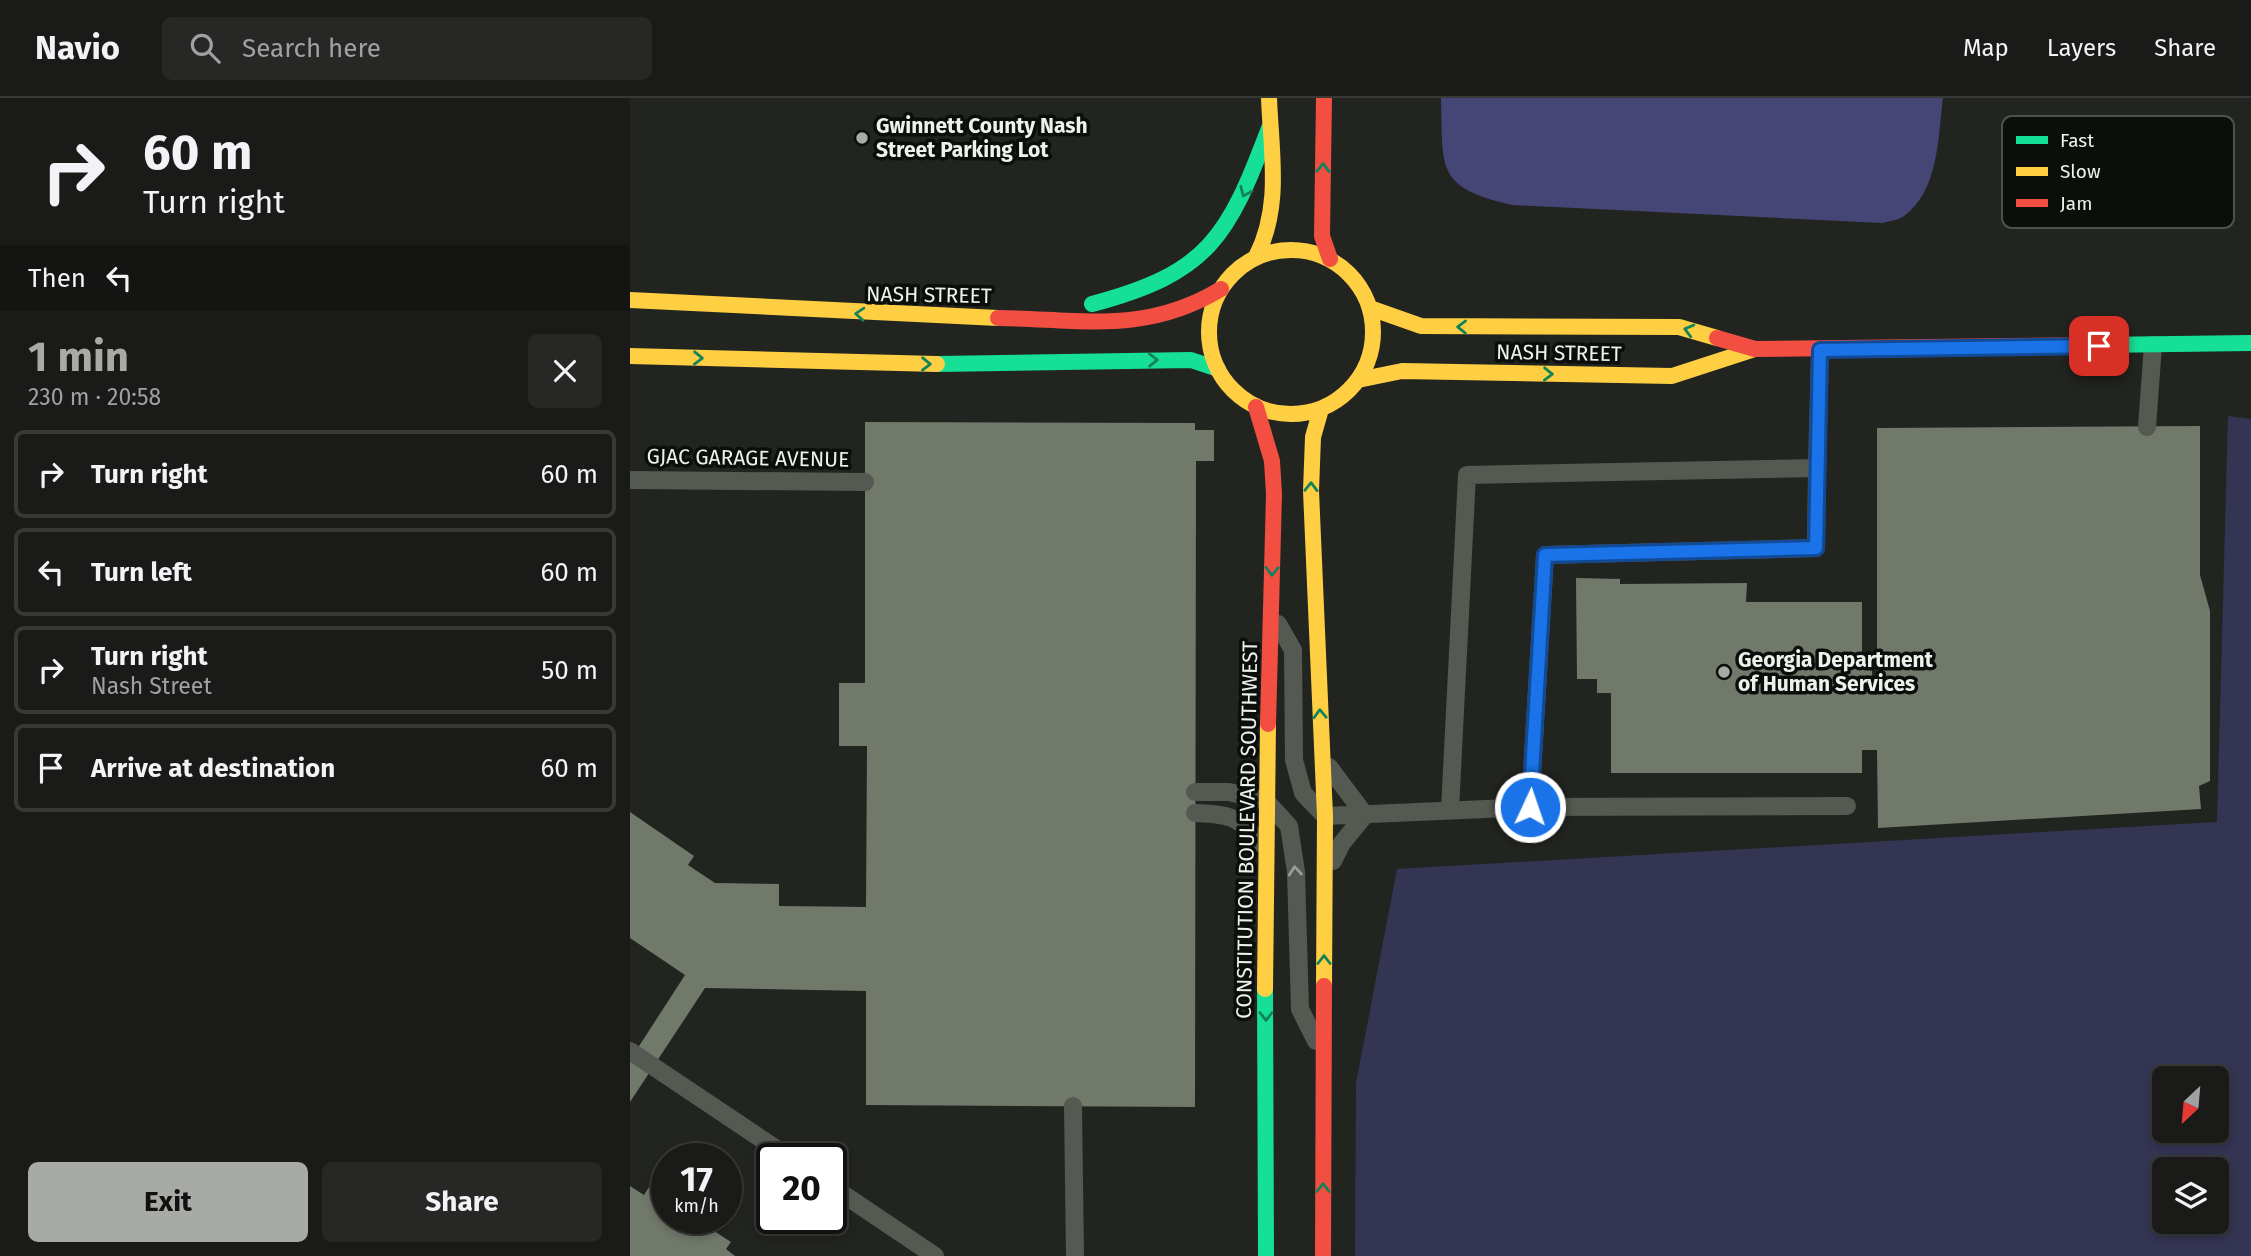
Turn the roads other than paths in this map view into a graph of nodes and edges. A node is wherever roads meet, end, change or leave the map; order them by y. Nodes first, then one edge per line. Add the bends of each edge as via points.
1 (1269, 98) edge
2 (1324, 98) edge
3 (1269, 128) junction
4 (1256, 257) junction
5 (1330, 259) junction
6 (1220, 289) junction
7 (630, 300) edge
8 (1370, 308) junction
9 (1050, 318) junction
10 (2251, 343) edge
11 (2153, 345) junction
12 (1755, 349) junction
13 (1820, 350) junction
14 (630, 356) edge
15 (1218, 369) junction
16 (1358, 380) junction
17 (1256, 407) junction
18 (1321, 409) junction
19 (2147, 427) dead end
20 (1817, 468) junction
21 (630, 480) edge
22 (865, 482) dead end
23 (1271, 612) junction
24 (1267, 747) junction
25 (1322, 757) junction
26 (1195, 792) dead end
27 (1229, 792) junction
28 (1266, 801) junction
29 (1847, 806) dead end
30 (1530, 807) junction
31 (1450, 810) junction
32 (1195, 814) dead end
33 (1364, 815) junction
34 (1325, 816) junction
35 (1265, 850) junction
36 (1324, 880) junction
37 (630, 1051) edge
38 (1323, 1056) junction
39 (1073, 1106) dead end
40 (768, 1143) edge
41 (847, 1197) edge
42 (935, 1256) edge
43 (1075, 1256) edge
44 (1266, 1256) edge
45 (1322, 1256) edge

1 - 3 street
5 -> 2 street via 1322,236
3 - 4 street via 1273,217
3 -> 9 street via 1233,218 1207,251 1170,278 1137,294
4 - 5 street via 1280,250
4 - 6 street
5 - 8 street via 1348,271
6 - 9 street, NASH STREET via 1194,307 1159,317 1082,324
6 - 15 street via 1210,315 1210,343
9 -> 7 street, NASH STREET via 882,316
12 -> 8 street, NASH STREET via 1679,327 1421,326
8 - 16 street via 1374,332 1370,358
10 - 11 street, NASH STREET
11 - 13 street, NASH STREET
11 - 19 lane
12 - 13 street, NASH STREET
16 -> 12 street, NASH STREET via 1402,371 1672,376
13 - 20 lane
14 -> 15 street via 937,364 1191,360
15 - 17 street via 1229,385
16 - 18 street via 1342,397
17 - 18 street via 1280,413
17 -> 23 street, CONSTITUTION BOULEVARD SOUTHWEST via 1272,463
25 -> 18 street via 1311,491 1313,437
20 - 30 lane via 1816,548 1545,555
20 - 31 lane via 1467,475
21 - 22 lane, GJAC GARAGE AVENUE
23 - 24 street, CONSTITUTION BOULEVARD SOUTHWEST
23 - 34 lane via 1293,650 1294,760 1303,793
24 - 27 lane via 1256,780
24 - 28 street, CONSTITUTION BOULEVARD SOUTHWEST
25 - 33 lane
25 - 34 street
26 - 27 lane
27 - 28 lane
28 - 35 street, CONSTITUTION BOULEVARD SOUTHWEST
38 -> 28 lane via 1300,1009 1296,872 1289,827
29 - 30 lane
30 - 31 lane
31 - 33 lane
32 - 35 lane via 1226,815 1243,822
33 - 34 lane
33 - 36 lane via 1342,844
34 - 36 street
35 -> 44 street, CONSTITUTION BOULEVARD SOUTHWEST
38 -> 36 street
37 - 40 lane
45 -> 38 street
39 - 43 lane
41 - 42 lane

